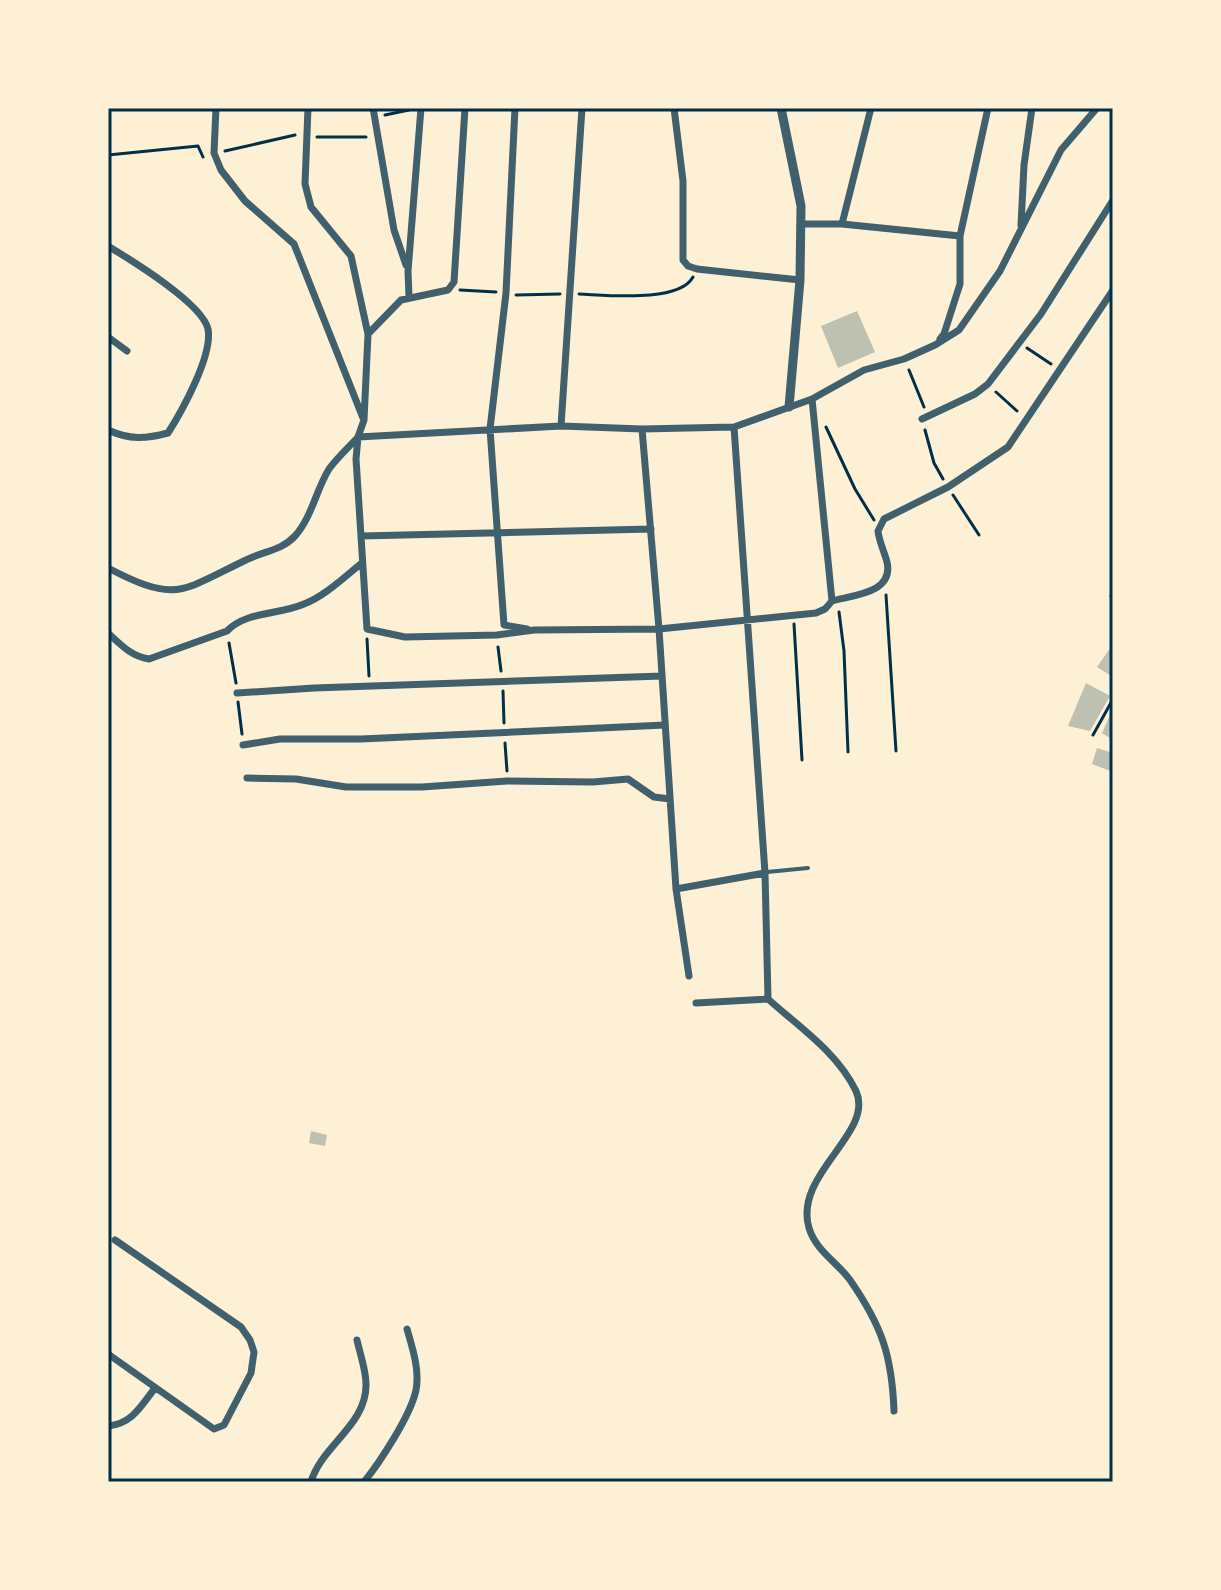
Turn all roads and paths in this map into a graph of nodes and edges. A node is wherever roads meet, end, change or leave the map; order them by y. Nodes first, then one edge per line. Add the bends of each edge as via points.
1 (216, 108) edge
2 (308, 108) edge
3 (373, 108) edge
4 (420, 108) edge
5 (465, 108) edge
6 (515, 108) edge
7 (582, 108) edge
8 (674, 108) edge
9 (781, 108) edge
10 (871, 108) edge
11 (988, 108) edge
12 (1032, 108) edge
13 (1097, 108) edge
14 (374, 118) junction
15 (306, 133) junction
16 (377, 135) junction
17 (214, 153) junction
18 (108, 155) edge
19 (1113, 200) edge
20 (801, 224) junction
21 (842, 224) junction
22 (1020, 231) junction
23 (960, 236) junction
24 (108, 246) edge
25 (408, 271) junction
26 (800, 280) junction
27 (1113, 290) edge
28 (409, 297) junction
29 (368, 334) junction
30 (108, 337) edge
31 (1021, 344) junction
32 (935, 345) junction
33 (127, 351) dead end
34 (904, 359) junction
35 (1060, 370) junction
36 (988, 384) junction
37 (812, 399) junction
38 (789, 407) junction
39 (922, 419) junction
40 (364, 420) junction
41 (1028, 421) junction
42 (825, 424) dead end
43 (561, 426) junction
44 (734, 427) junction
45 (490, 429) junction
46 (642, 429) junction
47 (108, 430) edge
48 (358, 437) junction
49 (948, 487) junction
50 (879, 526) junction
51 (651, 529) junction
52 (497, 532) junction
53 (979, 535) dead end
54 (361, 536) junction
55 (362, 563) junction
56 (108, 568) edge
57 (884, 583) junction
58 (834, 600) junction
59 (793, 614) junction
60 (747, 618) junction
61 (367, 629) junction
62 (659, 629) junction
63 (534, 630) junction
64 (108, 633) edge
65 (497, 635) junction
66 (662, 676) junction
67 (502, 684) junction
68 (369, 687) junction
69 (237, 693) dead end
70 (1113, 699) edge
71 (665, 725) junction
72 (504, 733) junction
73 (1093, 735) dead end
74 (243, 745) dead end
75 (896, 751) dead end
76 (848, 752) dead end
77 (802, 760) dead end
78 (247, 778) dead end
79 (507, 781) junction
80 (670, 799) junction
81 (808, 868) dead end
82 (765, 873) junction
83 (676, 889) junction
84 (689, 976) dead end
85 (768, 999) junction
86 (696, 1003) dead end
87 (115, 1240) dead end
88 (407, 1329) dead end
89 (357, 1340) dead end
90 (108, 1354) edge
91 (155, 1388) junction
92 (894, 1411) dead end
93 (108, 1426) edge
94 (311, 1482) edge
95 (364, 1482) edge

1 - 17 street
2 - 15 street
3 - 14 street
4 - 14 path
4 - 25 street
5 - 28 street via 454,282 448,290
6 - 45 street via 506,293
7 - 43 street
8 - 26 street via 683,181 683,260 697,269
9 - 20 street
10 - 21 street
11 - 23 street
12 - 22 street
13 - 22 street via 1061,150
14 - 16 street
15 - 16 path via 351,139
15 - 17 path
15 - 29 street via 305,184 311,207 351,256
16 - 25 street via 394,230
17 - 18 path via 201,157 198,146
17 - 40 street via 245,201 294,244
19 - 31 street
20 - 21 street
20 - 26 street
21 - 23 street
22 - 32 street via 959,330
23 - 32 street via 960,284 944,334
24 - 47 street via 178,294 204,319 209,339 196,380 168,433 145,439
25 - 28 street
26 - 38 street
27 - 35 street
28 - 29 street
29 - 40 street
30 - 33 street
31 - 35 path
31 - 36 street
32 - 34 street
34 - 37 street via 864,370
34 - 39 path via 925,410
35 - 41 street
36 - 39 street
36 - 41 path
37 - 38 street
37 - 58 street
38 - 44 street
39 - 49 path via 934,463
40 - 48 street
41 - 49 street via 1000,455
42 - 50 path via 868,514
43 - 45 street
43 - 46 street
44 - 46 street
44 - 60 street
45 - 48 street
45 - 52 street
46 - 51 street
48 - 54 street
48 - 56 street via 329,469 298,533 285,546 179,591 138,584
49 - 50 street
49 - 53 path
50 - 57 street via 888,575
51 - 52 street
51 - 62 street
52 - 54 street
52 - 63 street via 504,625
54 - 55 street
55 - 61 street
55 - 64 street via 309,602 235,622 227,631 149,659 125,649
57 - 58 street
57 - 75 path
58 - 59 street via 816,613
58 - 76 path via 844,651
59 - 60 street
59 - 77 path
60 - 62 street
60 - 82 street
61 - 65 street via 405,637
61 - 68 path
62 - 63 street
62 - 66 street
63 - 65 street
65 - 67 path
66 - 67 street
66 - 71 street
67 - 68 street
67 - 72 path
68 - 69 street
70 - 73 path
71 - 72 street
71 - 80 street
72 - 74 street via 280,739
72 - 79 path
78 - 79 street via 346,787
79 - 80 street via 628,779 654,797
80 - 83 street
81 - 82 lane
82 - 83 street
82 - 85 street
83 - 84 street
85 - 86 street
85 - 92 street via 810,1032 857,1093 859,1110 853,1125 809,1194 805,1211 810,1232 849,1279 886,1342
87 - 91 street via 241,1327 254,1352 251,1373 224,1425 214,1429
88 - 95 street via 416,1390 383,1458
89 - 94 street via 366,1386 360,1407 315,1468
90 - 91 street
91 - 93 street via 131,1420

